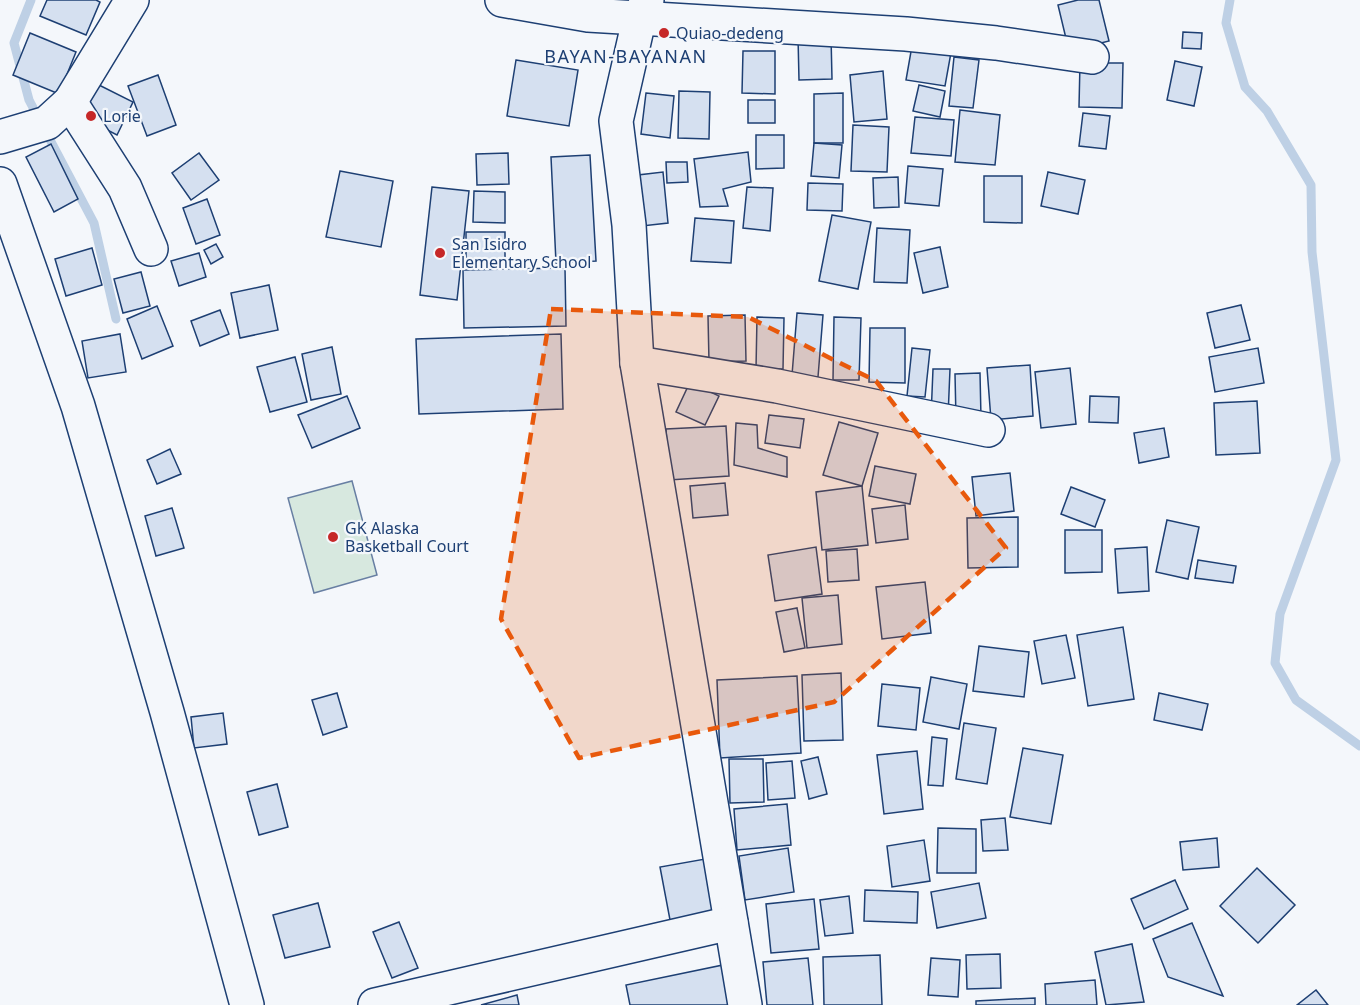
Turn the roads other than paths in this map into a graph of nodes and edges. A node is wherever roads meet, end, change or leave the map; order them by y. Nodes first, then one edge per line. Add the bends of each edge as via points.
1 (132, 0) edge
2 (502, 0) edge
3 (643, 10) edge
4 (1092, 57) dead end
5 (50, 117) junction
6 (0, 137) edge
7 (0, 184) edge
8 (151, 249) dead end
9 (637, 363) junction
10 (988, 429) dead end
11 (730, 923) junction
12 (247, 1005) edge
13 (375, 1005) edge
14 (745, 1005) edge

1 - 5 street
2 - 3 street via 588,15
3 - 4 street via 996,43
3 - 9 street via 616,121 629,225
5 - 6 street
5 - 8 street via 125,188
7 - 12 street via 78,406
9 - 10 street via 777,386
9 - 11 street
11 - 13 street
11 - 14 street

